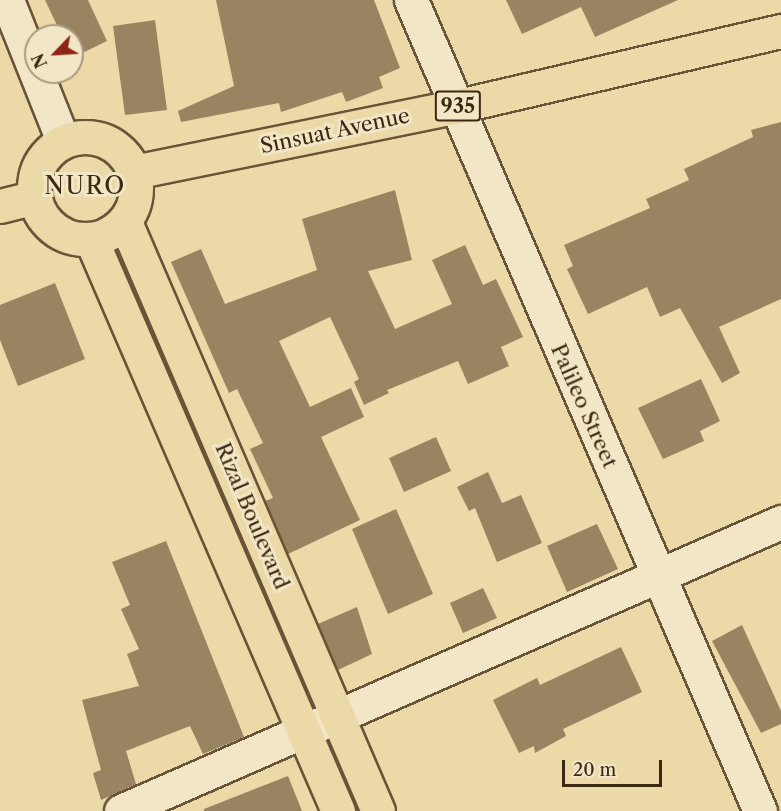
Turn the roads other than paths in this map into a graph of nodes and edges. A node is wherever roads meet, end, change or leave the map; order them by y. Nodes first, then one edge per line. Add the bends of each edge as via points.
1 (6, 0) edge
2 (411, 0) edge
3 (781, 31) edge
4 (454, 107) junction
5 (63, 141) junction
6 (134, 172) junction
7 (35, 197) junction
8 (0, 206) edge
9 (125, 222) junction
10 (91, 239) junction
11 (781, 522) edge
12 (659, 577) junction
13 (337, 715) junction
14 (303, 730) junction
15 (121, 811) edge
16 (338, 811) edge
17 (378, 811) edge
18 (760, 811) edge

1 - 5 street
2 - 4 street, Palileo Street
3 - 4 main road, Sinsuat Avenue / 935
4 - 6 main road, Sinsuat Avenue / 935
4 - 12 street, Palileo Street
5 - 6 main road via 79,137 113,145
5 - 7 main road via 39,165
6 - 9 main road via 134,207
7 - 8 main road
7 - 10 main road via 49,224 61,234
9 - 10 main road
9 - 13 main road, Rizal Boulevard
10 - 14 main road, Rizal Boulevard
11 - 12 street
12 - 13 street
12 - 18 street, Palileo Street
13 - 14 street
13 - 17 main road, Rizal Boulevard
14 - 15 street
14 - 16 main road, Rizal Boulevard

